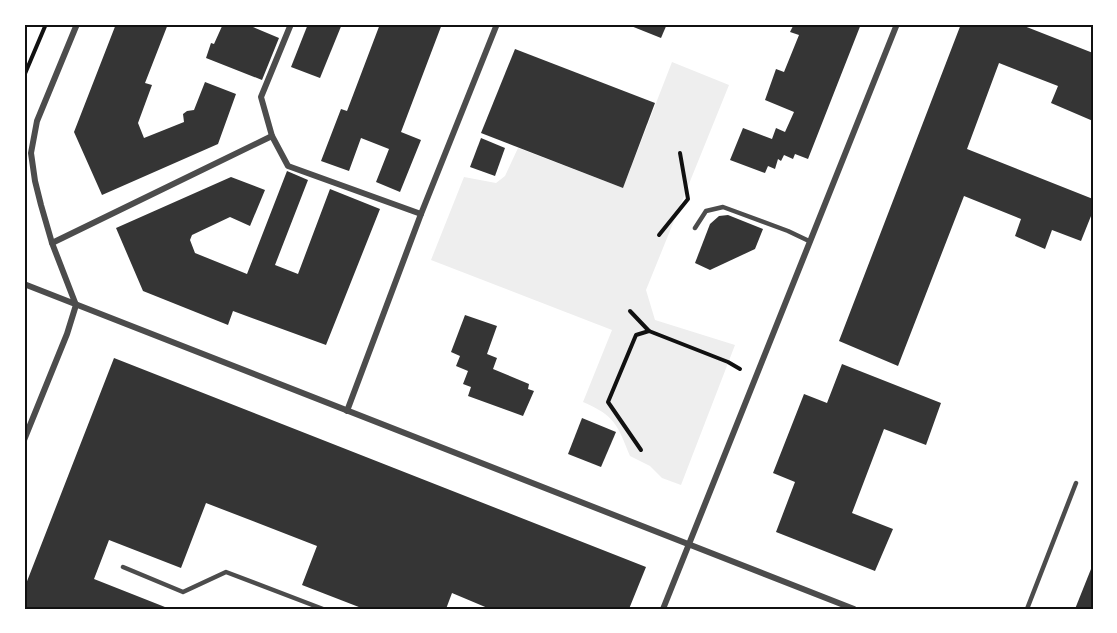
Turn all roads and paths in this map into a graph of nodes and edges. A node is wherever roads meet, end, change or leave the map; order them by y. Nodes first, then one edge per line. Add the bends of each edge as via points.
1 (46, 24) edge
2 (77, 24) edge
3 (291, 24) edge
4 (497, 24) edge
5 (897, 24) edge
6 (24, 76) edge
7 (272, 136) junction
8 (680, 153) dead end
9 (421, 214) junction
10 (695, 228) dead end
11 (659, 235) dead end
12 (810, 241) junction
13 (52, 243) junction
14 (24, 284) edge
15 (76, 305) junction
16 (630, 311) dead end
17 (649, 332) junction
18 (755, 376) junction
19 (347, 411) junction
20 (24, 440) edge
21 (641, 450) dead end
22 (1076, 483) dead end
23 (687, 544) junction
24 (123, 567) dead end
25 (324, 609) edge
26 (663, 609) edge
27 (854, 609) edge
28 (1027, 609) edge

1 - 6 path
2 - 13 street via 37,121 31,153
3 - 7 street via 261,97
4 - 9 street
5 - 12 street
7 - 9 street via 288,166
7 - 13 street
8 - 11 path via 688,199
9 - 19 street
10 - 12 lane via 706,211 723,207
12 - 18 street
13 - 15 street
14 - 15 street
15 - 19 street
15 - 20 street
16 - 17 path
17 - 18 path
17 - 21 path via 636,335 608,402
18 - 23 street
19 - 23 street
22 - 28 lane
23 - 26 street
23 - 27 street
24 - 25 lane via 183,592 226,572

